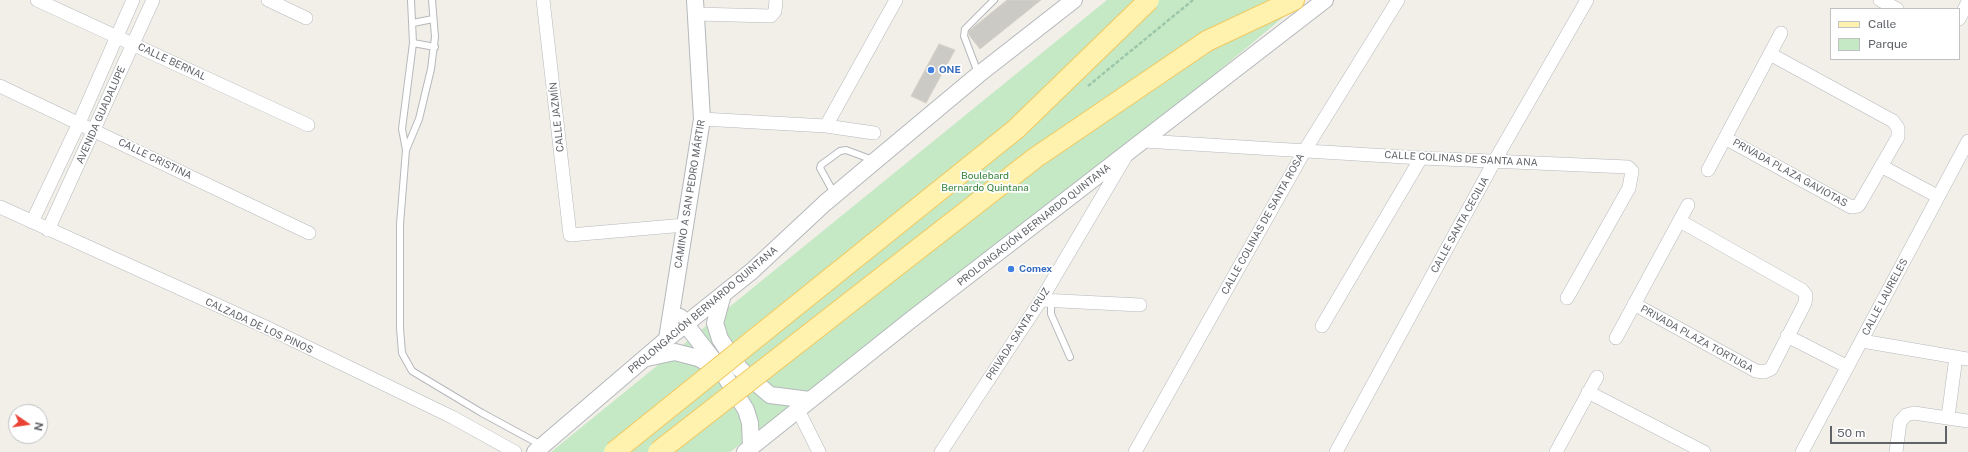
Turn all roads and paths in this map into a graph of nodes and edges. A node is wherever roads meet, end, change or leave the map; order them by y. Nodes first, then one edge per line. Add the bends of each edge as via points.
1 (36, 0) edge
2 (133, 0) edge
3 (153, 0) edge
4 (268, 0) edge
5 (411, 0) edge
6 (432, 0) edge
7 (543, 0) edge
8 (776, 0) edge
9 (896, 0) edge
10 (994, 0) edge
11 (1074, 0) edge
12 (1149, 0) edge
13 (1294, 0) edge
14 (1325, 0) edge
15 (1398, 0) edge
16 (1586, 0) edge
17 (1880, 0) edge
18 (1968, 2) edge
19 (696, 7) edge
20 (1895, 8) edge
21 (1960, 17) edge
22 (306, 18) dead end
23 (434, 19) junction
24 (413, 23) junction
25 (1781, 33) dead end
26 (116, 37) junction
27 (413, 43) junction
28 (133, 44) junction
29 (435, 47) junction
30 (1770, 54) junction
31 (978, 76) junction
32 (0, 86) edge
33 (702, 119) junction
34 (79, 123) junction
35 (308, 125) dead end
36 (826, 126) junction
37 (95, 130) junction
38 (874, 133) dead end
39 (1725, 138) junction
40 (1144, 141) junction
41 (1968, 141) edge
42 (406, 150) junction
43 (1305, 150) junction
44 (1129, 151) junction
45 (1421, 158) junction
46 (875, 161) junction
47 (1494, 162) junction
48 (1881, 166) junction
49 (1708, 170) dead end
50 (835, 195) junction
51 (1937, 196) junction
52 (1688, 205) dead end
53 (0, 207) edge
54 (1680, 220) junction
55 (32, 222) junction
56 (686, 225) junction
57 (48, 230) junction
58 (309, 233) dead end
59 (723, 294) junction
60 (1567, 298) dead end
61 (1046, 300) junction
62 (1634, 304) junction
63 (1140, 305) dead end
64 (672, 308) junction
65 (685, 324) junction
66 (1322, 326) dead end
67 (1787, 336) junction
68 (1616, 338) dead end
69 (667, 339) junction
70 (1862, 341) junction
71 (1070, 357) dead end
72 (644, 358) junction
73 (1962, 358) edge
74 (1846, 366) junction
75 (722, 371) junction
76 (1597, 377) dead end
77 (1588, 392) junction
78 (804, 405) junction
79 (1948, 417) junction
80 (1968, 421) edge
81 (539, 449) edge
82 (748, 449) edge
83 (515, 452) edge
84 (614, 452) edge
85 (658, 452) edge
86 (819, 452) edge
87 (941, 452) edge
88 (1135, 452) edge
89 (1336, 452) edge
90 (1556, 452) edge
91 (1704, 452) edge
92 (1802, 452) edge
93 (1896, 452) edge

1 - 26 street, CALLE BERNAL
2 - 26 street, AVENIDA GUADALUPE
3 - 28 street, AVENIDA GUADALUPE
4 - 22 street
5 - 24 lane
6 - 23 lane
7 - 56 street, CALLE JAZMÍN via 570,235
8 - 19 street via 775,11 771,16
9 - 36 street
10 - 31 lane via 965,29 964,36
11 - 31 street, PROLONGACIÓN BERNARDO QUINTANA
12 - 84 main road, bridge via 1016,129
13 - 85 main road, bridge via 1207,41 1035,158
14 - 40 street, PROLONGACIÓN BERNARDO QUINTANA
15 - 43 street, CALLE COLINAS DE SANTA ROSA
16 - 47 street, CALLE SANTA CECILIA
17 - 20 street
18 - 21 street
19 - 33 street, CAMINO A SAN PEDRO MÁRTIR
23 - 24 lane
23 - 29 lane
24 - 27 lane
25 - 30 street, PRIVADA PLAZA GAVIOTAS
26 - 28 street, CALLE BERNAL
26 - 34 street, AVENIDA GUADALUPE
27 - 29 lane
27 - 42 lane via 402,129
28 - 35 street, CALLE BERNAL
28 - 37 street, AVENIDA GUADALUPE
29 - 42 lane via 419,119
30 - 39 street, PRIVADA PLAZA GAVIOTAS
30 - 48 street, PRIVADA PLAZA GAVIOTAS via 1896,124 1898,136
31 - 46 street, PROLONGACIÓN BERNARDO QUINTANA
32 - 34 street, CALLE CRISTINA
33 - 36 street
33 - 56 street, CAMINO A SAN PEDRO MÁRTIR
34 - 37 street, CALLE CRISTINA
34 - 55 street, AVENIDA GUADALUPE
36 - 38 street
37 - 57 street, AVENIDA GUADALUPE
37 - 58 street, CALLE CRISTINA
39 - 48 street, PRIVADA PLAZA GAVIOTAS via 1851,207 1858,206
39 - 49 street, PRIVADA PLAZA GAVIOTAS
40 - 43 street, CALLE COLINAS DE SANTA ANA
40 - 44 street, PROLONGACIÓN BERNARDO QUINTANA
41 - 51 street, CALLE LAURELES
42 - 81 lane via 400,224 402,353 412,371 423,379
43 - 45 street, CALLE COLINAS DE SANTA ANA
43 - 88 street, CALLE COLINAS DE SANTA ROSA
44 - 61 street, PRIVADA SANTA CRUZ
44 - 78 street, PROLONGACIÓN BERNARDO QUINTANA
45 - 47 street, CALLE COLINAS DE SANTA ANA
45 - 66 street
46 - 50 street, PROLONGACIÓN BERNARDO QUINTANA
46 - 50 lane via 846,150 840,151 821,165 820,168
47 - 60 street, CALLE COLINAS DE SANTA ANA via 1623,166 1632,171 1629,188
47 - 89 street, CALLE SANTA CECILIA
48 - 51 street
50 - 59 street, PROLONGACIÓN BERNARDO QUINTANA
51 - 70 street, CALLE LAURELES
52 - 54 street, PRIVADA PLAZA TORTUGA
53 - 55 street, CALZADA DE LOS PINOS
54 - 62 street, PRIVADA PLAZA TORTUGA
54 - 67 street, PRIVADA PLAZA TORTUGA via 1802,290 1806,296 1805,303
55 - 57 street, CALZADA DE LOS PINOS
56 - 64 street, CAMINO A SAN PEDRO MÁRTIR
57 - 83 street, CALZADA DE LOS PINOS via 277,333 452,417
59 - 65 street, PROLONGACIÓN BERNARDO QUINTANA
59 - 78 street via 715,323 720,339 740,369 770,395
61 - 63 street
61 - 71 lane
61 - 87 street, PRIVADA SANTA CRUZ
62 - 67 street, PRIVADA PLAZA TORTUGA via 1760,372 1771,369
62 - 68 street, PRIVADA PLAZA TORTUGA
64 - 65 street
64 - 69 street, CAMINO A SAN PEDRO MÁRTIR
65 - 69 street, PROLONGACIÓN BERNARDO QUINTANA
65 - 75 street
67 - 74 street
69 - 72 street, PROLONGACIÓN BERNARDO QUINTANA
70 - 73 street
70 - 74 street, CALLE LAURELES
72 - 75 street via 675,352 698,358
72 - 81 street, PROLONGACIÓN BERNARDO QUINTANA
73 - 79 street
74 - 92 street, CALLE LAURELES
75 - 82 street via 746,410 750,423
76 - 77 street
77 - 90 street
77 - 91 street
78 - 82 street, PROLONGACIÓN BERNARDO QUINTANA
78 - 86 street
79 - 80 street
79 - 93 street via 1914,413 1906,415 1900,422

